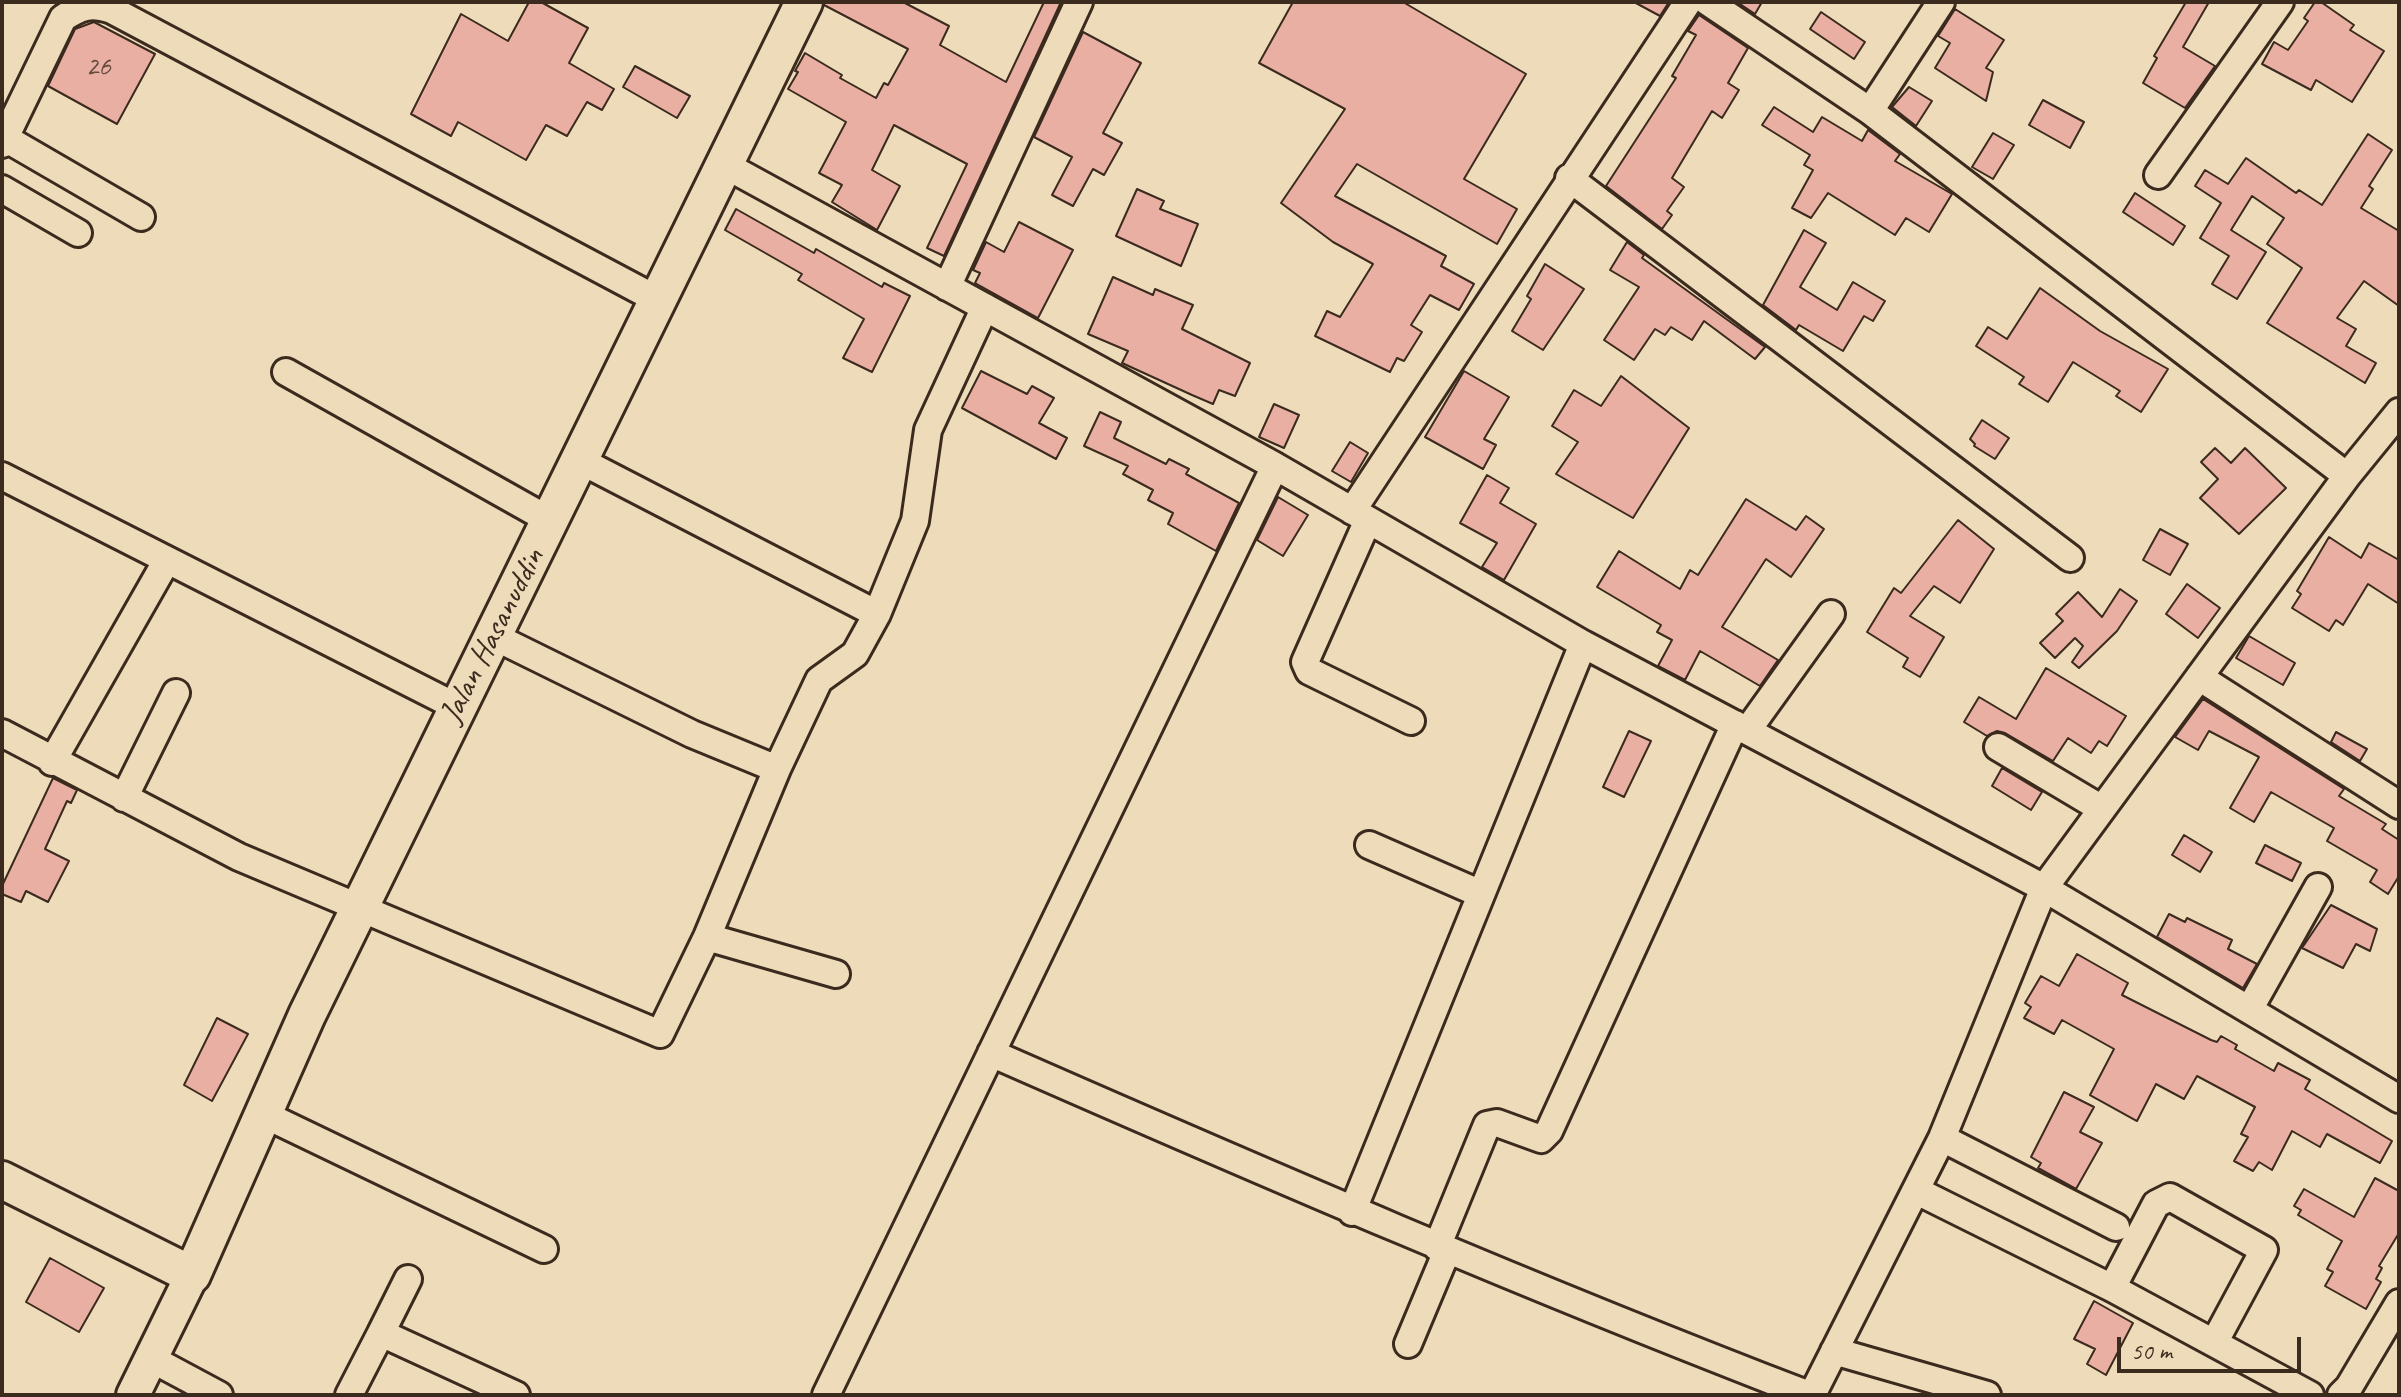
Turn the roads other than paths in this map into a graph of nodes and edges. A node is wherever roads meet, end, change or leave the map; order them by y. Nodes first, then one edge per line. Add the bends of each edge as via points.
1 (804, 2) edge
2 (1079, 2) edge
3 (1688, 2) edge
4 (1708, 2) edge
5 (1941, 2) edge
6 (2280, 2) edge
7 (1870, 111) junction
8 (3, 141) edge
9 (725, 165) junction
10 (2158, 175) dead end
11 (1569, 178) junction
12 (2, 189) edge
13 (141, 217) dead end
14 (78, 233) dead end
15 (947, 287) junction
16 (660, 301) junction
17 (985, 307) junction
18 (286, 372) dead end
19 (2399, 412) edge
20 (581, 461) junction
21 (1275, 466) junction
22 (2, 476) edge
23 (2347, 476) junction
24 (1360, 515) junction
25 (551, 521) junction
26 (2070, 558) dead end
27 (167, 560) junction
28 (877, 614) junction
29 (1831, 614) dead end
30 (493, 636) junction
31 (1583, 644) junction
32 (2199, 677) junction
33 (176, 693) dead end
34 (457, 707) junction
35 (1411, 721) dead end
36 (1741, 728) junction
37 (2, 733) edge
38 (1998, 747) dead end
39 (52, 762) junction
40 (777, 769) junction
41 (124, 798) junction
42 (2399, 805) edge
43 (2102, 809) junction
44 (1369, 845) dead end
45 (2318, 887) dead end
46 (2044, 888) junction
47 (1481, 894) junction
48 (362, 906) junction
49 (707, 937) junction
50 (836, 974) dead end
51 (2249, 1010) junction
52 (991, 1053) junction
53 (2399, 1099) edge
54 (263, 1114) junction
55 (1942, 1138) junction
56 (2, 1180) edge
57 (1917, 1191) junction
58 (1352, 1212) junction
59 (2116, 1227) dead end
60 (544, 1249) dead end
61 (1442, 1249) junction
62 (192, 1275) junction
63 (408, 1279) dead end
64 (2112, 1288) junction
65 (2399, 1303) edge
66 (381, 1333) junction
67 (2214, 1343) junction
68 (1408, 1344) dead end
69 (1834, 1351) junction
70 (150, 1358) junction
71 (511, 1394) edge
72 (133, 1395) edge
73 (219, 1395) edge
74 (349, 1395) edge
75 (826, 1395) edge
76 (1811, 1395) edge
77 (1987, 1395) edge
78 (2310, 1395) edge
79 (2341, 1395) edge

1 - 9 main road, Jalan Hasanuddin
2 - 15 street
3 - 11 street
4 - 7 street
5 - 7 street
6 - 10 street
7 - 23 street
8 - 13 street
8 - 16 street via 63,18 95,4
9 - 15 street
9 - 16 main road, Jalan Hasanuddin
11 - 24 street
11 - 26 street
12 - 14 street
15 - 17 street
16 - 20 main road, Jalan Hasanuddin
17 - 21 street
17 - 28 street via 928,430 915,521
18 - 25 street
19 - 23 street
20 - 25 main road, Jalan Hasanuddin
20 - 28 street
21 - 24 street
21 - 52 street
22 - 27 street
23 - 32 street
24 - 31 street
24 - 35 street via 1305,662 1309,671
25 - 30 main road, Jalan Hasanuddin
27 - 34 street
27 - 39 street
28 - 40 street via 855,654 819,680
29 - 36 street
30 - 34 main road, Jalan Hasanuddin
30 - 40 street via 692,734
31 - 36 street
31 - 47 street
32 - 42 street
32 - 43 street
33 - 41 street
34 - 48 main road, Jalan Hasanuddin
36 - 46 street
36 - 61 street via 1549,1131 1541,1139 1497,1123 1487,1125
37 - 39 street
38 - 43 street
39 - 41 street
40 - 49 street
41 - 48 street via 239,857
43 - 46 street
44 - 47 street
45 - 51 street
46 - 51 street
46 - 55 street
47 - 58 street
48 - 49 street via 657,1035
48 - 54 main road, Jalan Hasanuddin
49 - 50 street
51 - 53 street
52 - 58 street
52 - 75 street
54 - 60 street
54 - 62 main road, Jalan Hasanuddin
55 - 57 street
55 - 59 street
56 - 62 main road
57 - 64 street
57 - 69 street
58 - 61 street
61 - 68 street
61 - 76 street
62 - 70 street
63 - 66 street
64 - 67 street
64 - 67 street via 2156,1204 2170,1197 2264,1250
65 - 79 street
66 - 71 street
66 - 74 street
67 - 78 street
69 - 76 street
69 - 77 street
70 - 72 street
70 - 73 street

